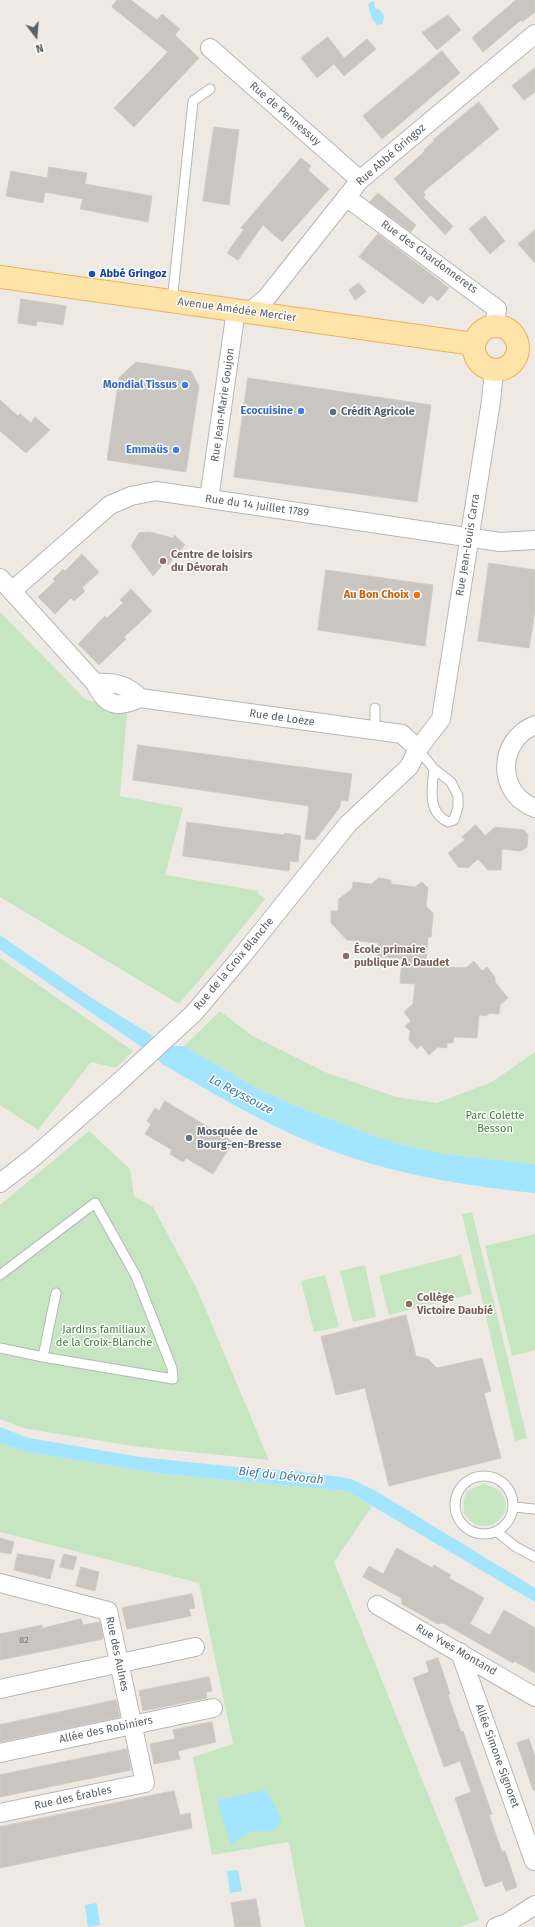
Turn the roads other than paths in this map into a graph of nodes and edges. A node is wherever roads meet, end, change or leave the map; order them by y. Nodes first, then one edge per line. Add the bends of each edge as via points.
1 (535, 34) edge
2 (210, 48) dead end
3 (210, 89) dead end
4 (360, 180) junction
5 (346, 197) junction
6 (0, 277) edge
7 (172, 302) junction
8 (243, 311) junction
9 (494, 326) junction
10 (474, 344) junction
11 (527, 351) edge
12 (494, 371) junction
13 (209, 499) junction
14 (470, 537) junction
15 (535, 540) edge
16 (0, 578) edge
17 (12, 591) junction
18 (375, 708) dead end
19 (441, 719) joint
20 (535, 725) edge
21 (375, 731) junction
22 (418, 749) junction
23 (434, 769) junction
24 (535, 808) edge
25 (0, 1183) edge
26 (0, 1275) edge
27 (56, 1293) dead end
28 (0, 1348) edge
29 (43, 1357) junction
30 (514, 1507) junction
31 (535, 1509) edge
32 (497, 1532) junction
33 (535, 1557) edge
34 (0, 1583) edge
35 (18, 1587) junction
36 (0, 1598) edge
37 (377, 1604) dead end
38 (195, 1646) dead end
39 (460, 1652) junction
40 (119, 1663) junction
41 (0, 1689) edge
42 (535, 1697) edge
43 (213, 1708) dead end
44 (133, 1725) junction
45 (0, 1753) edge
46 (145, 1783) joint
47 (0, 1813) edge
48 (534, 1861) edge
49 (535, 1905) edge
50 (505, 1926) edge

1 - 4 street, Rue Abbé Gringoz
2 - 4 street, Rue de Pennessuy
3 - 7 lane via 193,101
4 - 5 street, Rue Abbé Gringoz
5 - 8 street, Rue Abbé Gringoz via 267,297
5 - 9 street, Rue des Chardonnerets via 497,309
6 - 7 main road, Avenue Amédée Mercier
7 - 8 main road, Avenue Amédée Mercier
8 - 10 main road, Avenue Amédée Mercier
8 - 13 street, Rue Jean-Marie Goujon
9 - 10 main road via 481,332
9 - 11 main road via 512,332
10 - 12 main road via 476,359 481,365
11 - 12 main road via 517,357 508,368
12 - 14 street, Rue Jean-Louis Carra
13 - 14 street, Rue du 14 Juillet 1789
13 - 17 street, Rue du 14 Juillet 1789 via 156,492 131,496 110,505
14 - 15 street, Rue du 14 Juillet 1789 via 500,542
14 - 19 street, Rue Jean-Louis Carra
16 - 17 street, Rue de Loeze
17 - 21 street, Rue de Loeze via 95,683 126,686 140,698
18 - 21 lane
19 - 22 street, Rue de la Croix Blanche
20 - 24 street via 517,736 506,760 506,774 510,787 518,798
21 - 22 street, Rue de Loeze via 402,734
22 - 23 lane
22 - 25 street, Rue de la Croix Blanche via 409,767 348,824 194,1013 118,1084
23 - 23 lane via 434,808 441,818 448,822 454,820 458,796 451,782
26 - 29 lane via 95,1203 136,1276 172,1368 173,1380
27 - 29 lane
28 - 29 lane
30 - 31 lane
30 - 32 lane via 508,1521
30 - 32 lane via 509,1489 494,1477 475,1477 466,1481 460,1488 454,1507 462,1525 478,1534
32 - 33 lane via 516,1547
34 - 35 street, Rue des Aulnes
35 - 36 street
35 - 40 street, Rue des Aulnes via 108,1611
37 - 39 street, Rue Yves Montand
38 - 40 street
39 - 42 street, Rue Yves Montand
39 - 48 street, Allée Simone Signoret
40 - 41 street
40 - 44 street, Rue des Aulnes
43 - 44 street, Allée des Robiniers
44 - 45 street, Allée des Robiniers
44 - 46 street, Rue des Aulnes
46 - 47 street, Rue des Érables
49 - 50 street

